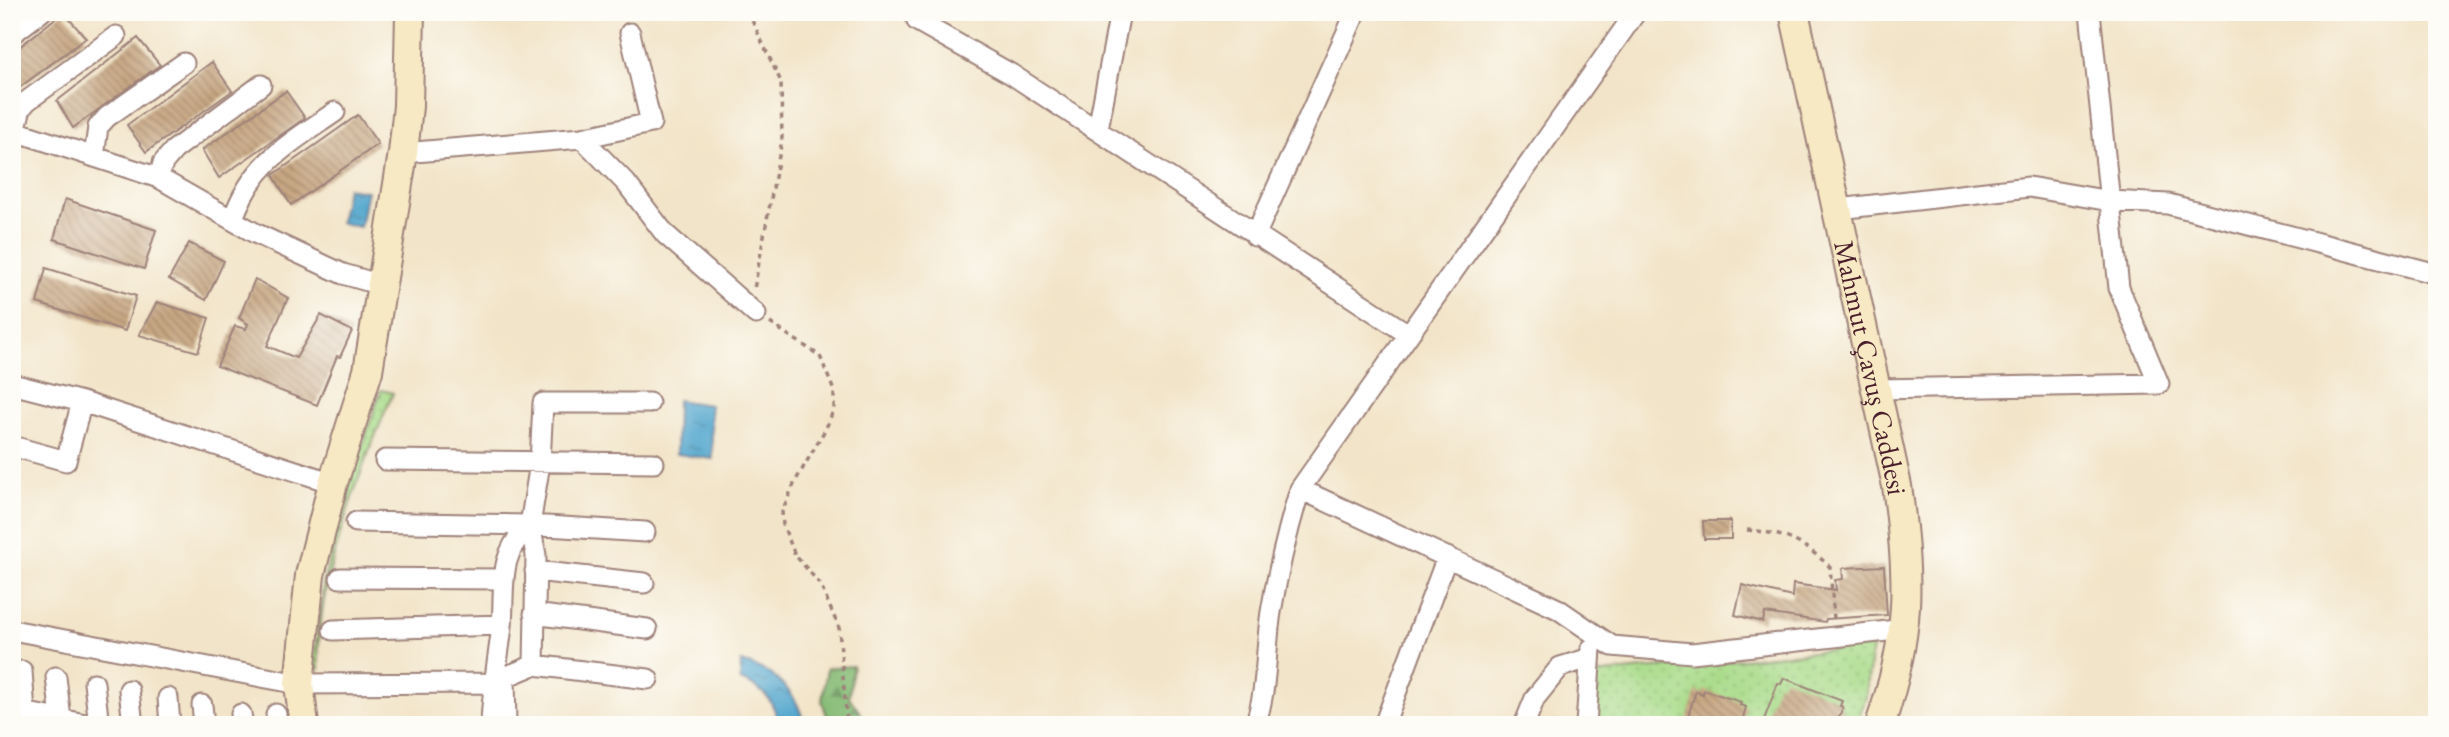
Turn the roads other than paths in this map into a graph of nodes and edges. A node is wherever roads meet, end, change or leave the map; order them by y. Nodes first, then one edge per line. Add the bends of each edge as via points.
1 (41, 12) edge
2 (410, 12) edge
3 (1120, 12) edge
4 (1356, 12) edge
5 (1636, 12) edge
6 (1779, 12) edge
7 (1794, 12) edge
8 (2090, 12) edge
9 (916, 21) dead end
10 (630, 33) dead end
11 (12, 34) edge
12 (116, 36) dead end
13 (184, 63) dead end
14 (261, 85) dead end
15 (335, 112) dead end
16 (1098, 130) junction
17 (14, 131) edge
18 (582, 138) junction
19 (403, 153) junction
20 (94, 157) junction
21 (159, 178) junction
22 (2110, 201) junction
23 (1839, 209) junction
24 (233, 219) junction
25 (1255, 236) junction
26 (2437, 274) edge
27 (381, 285) junction
28 (756, 314) road end
29 (1408, 334) junction
30 (12, 384) edge
31 (1876, 389) junction
32 (82, 402) junction
33 (649, 403) dead end
34 (12, 446) edge
35 (386, 460) dead end
36 (540, 463) junction
37 (654, 463) dead end
38 (333, 483) junction
39 (1300, 489) junction
40 (356, 522) dead end
41 (530, 525) junction
42 (645, 532) dead end
43 (1447, 557) junction
44 (536, 571) junction
45 (340, 578) dead end
46 (502, 579) junction
47 (645, 583) dead end
48 (534, 614) junction
49 (502, 625) junction
50 (647, 629) dead end
51 (12, 630) edge
52 (333, 630) dead end
53 (1889, 631) junction
54 (1592, 632) junction
55 (1590, 658) junction
56 (534, 665) junction
57 (22, 671) dead end
58 (57, 677) dead end
59 (648, 679) dead end
60 (94, 682) dead end
61 (492, 683) junction
62 (299, 684) junction
63 (129, 690) dead end
64 (168, 698) dead end
65 (27, 716) edge
66 (61, 719) junction
67 (88, 724) edge
68 (133, 725) edge
69 (170, 725) edge
70 (304, 725) edge
71 (491, 725) edge
72 (506, 725) edge
73 (1255, 725) edge
74 (1384, 725) edge
75 (1524, 725) edge
76 (1586, 725) edge
77 (1871, 725) edge
78 (1880, 725) edge

1 - 11 street
2 - 19 main road
3 - 16 street
4 - 25 street
5 - 29 street
6 - 53 main road via 1882,477 1895,571
7 - 23 main road, Mahmut Çavuş Caddesi
8 - 22 street
9 - 16 street
10 - 18 street via 652,123
12 - 17 street via 27,101
13 - 20 street via 107,117 98,127
14 - 21 street via 174,150 163,163
15 - 24 street via 265,163 249,180
16 - 25 street
17 - 20 street
18 - 19 street
18 - 28 street via 626,183 665,234
19 - 27 main road
20 - 21 street
21 - 24 street
22 - 23 street via 2029,187
22 - 26 street via 2168,204
22 - 31 street via 2119,288 2159,384
23 - 31 main road, Mahmut Çavuş Caddesi
24 - 27 street via 343,274
25 - 29 street
27 - 38 main road via 368,372
29 - 39 street
30 - 32 street
31 - 53 main road, Mahmut Çavuş Caddesi via 1906,556
32 - 34 street via 66,461
32 - 38 street
33 - 36 street via 543,403
35 - 36 street
36 - 37 street
36 - 41 street
38 - 62 main road via 310,575
39 - 43 street
39 - 73 street via 1271,612 1264,701
40 - 41 street
41 - 42 street
41 - 44 street
41 - 46 street via 516,538
43 - 54 street via 1559,609
43 - 74 street
44 - 47 street
44 - 48 street
45 - 46 street
46 - 49 street
48 - 50 street
48 - 56 street
49 - 52 street
49 - 61 street
51 - 62 street
53 - 54 street via 1692,653 1612,646
53 - 77 main road via 1886,677
53 - 78 main road, Mahmut Çavuş Caddesi via 1891,692
54 - 55 street
55 - 75 street via 1560,667 1535,698
55 - 76 street
56 - 59 street
56 - 72 street via 505,677
57 - 65 street
58 - 66 street
60 - 67 street
61 - 62 street
61 - 71 street
62 - 70 main road
63 - 68 street
64 - 69 street
65 - 66 street
66 - 67 street

